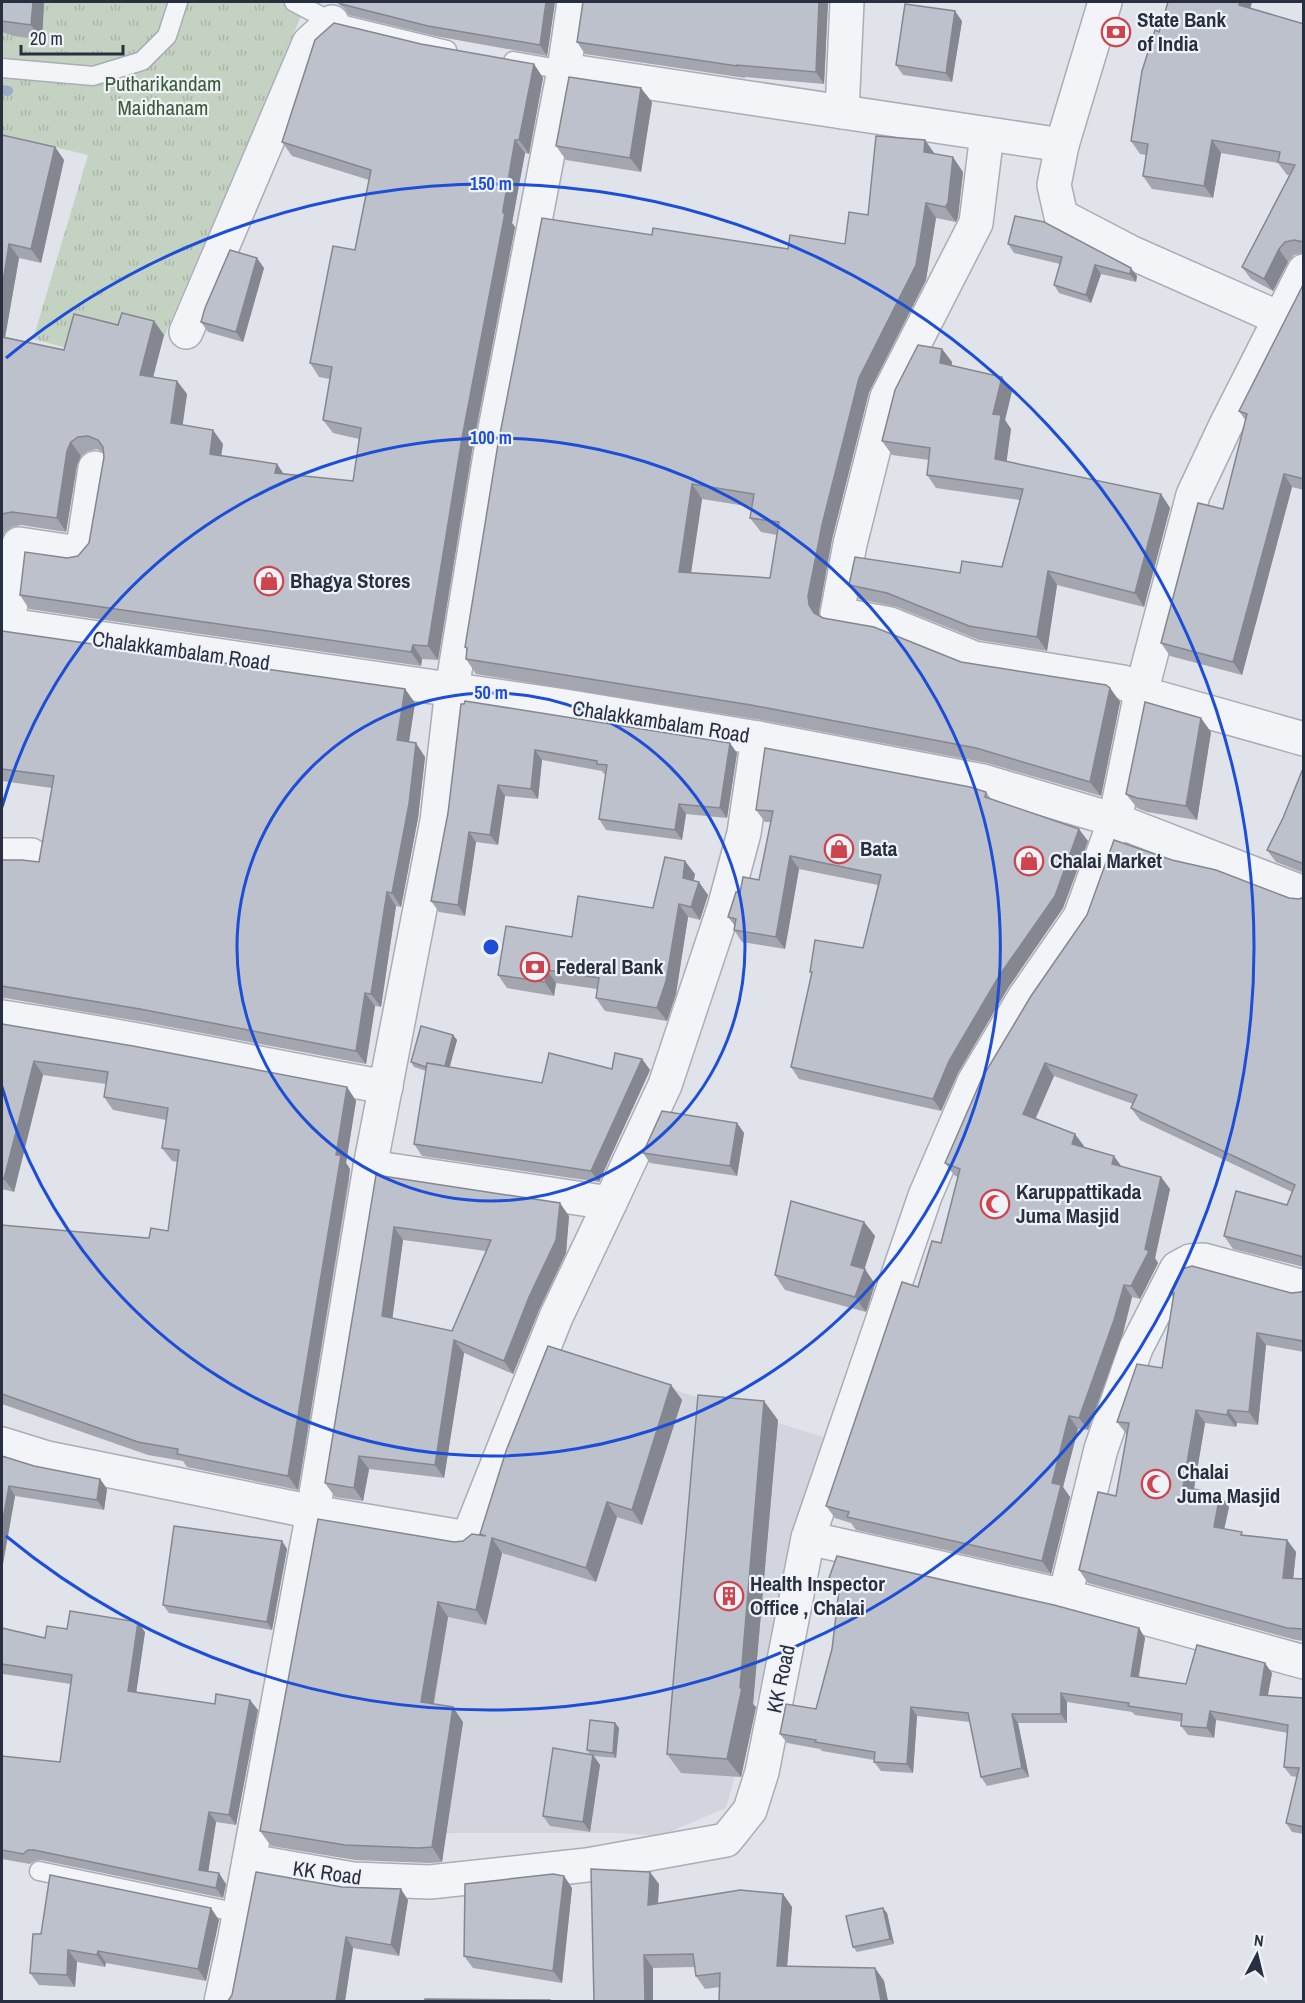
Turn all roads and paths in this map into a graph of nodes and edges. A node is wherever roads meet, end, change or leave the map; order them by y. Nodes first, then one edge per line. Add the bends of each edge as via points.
1 (178, 2) edge
2 (294, 2) edge
3 (574, 2) edge
4 (847, 2) edge
5 (1105, 2) edge
6 (332, 22) junction
7 (465, 53) edge
8 (498, 59) edge
9 (2, 68) edge
10 (564, 70) junction
11 (842, 112) junction
12 (987, 134) junction
13 (1062, 145) junction
14 (1304, 271) edge
15 (1279, 318) junction
16 (186, 332) dead end
17 (95, 468) dead end
18 (5, 625) edge
19 (452, 689) junction
20 (1141, 693) junction
21 (758, 738) junction
22 (1304, 739) edge
23 (1115, 820) junction
24 (1304, 893) edge
25 (2, 1017) edge
26 (386, 1087) junction
27 (370, 1167) junction
28 (610, 1203) junction
29 (1304, 1287) edge
30 (2, 1444) edge
31 (313, 1512) junction
32 (808, 1538) junction
33 (1065, 1596) junction
34 (1304, 1662) edge
35 (249, 1861) junction
36 (39, 1871) dead end
37 (239, 1913) junction
38 (220, 2001) edge

1 - 9 lane via 167,36 142,61 93,76
2 - 6 lane
3 - 10 street
4 - 11 street
5 - 13 street
6 - 7 lane
6 - 16 street via 309,43
8 - 10 lane
10 - 11 street
10 - 19 street via 490,455
11 - 12 street
12 - 13 street
12 - 20 street via 976,223 887,397 850,544 837,614 890,624 974,658 1123,682
13 - 15 street via 1054,185 1061,216 1130,252
14 - 15 street, KK Road
15 - 20 street, KK Road via 1193,495
17 - 18 street via 83,547 79,553 19,544
18 - 19 street, Chalakkambalam Road
19 - 21 street, Chalakkambalam Road
19 - 26 street via 437,821
20 - 22 street
20 - 23 street, KK Road
21 - 23 street, Chalakkambalam Road via 983,781
21 - 28 street via 744,833 724,908 665,1085
23 - 24 street, Chalakkambalam Road
23 - 32 street, KK Road via 1080,917 1024,998 974,1082 925,1196
25 - 26 street via 109,1033
26 - 27 street
27 - 28 street
27 - 31 street
28 - 31 street via 556,1317 468,1538
29 - 33 street via 1203,1260 1177,1268 1136,1348 1101,1449
30 - 31 street via 46,1458
31 - 35 street
32 - 33 street
32 - 35 street, KK Road via 762,1772 750,1810 726,1840 587,1865 430,1882 353,1879
33 - 34 street
35 - 37 street
36 - 37 lane
37 - 38 street

